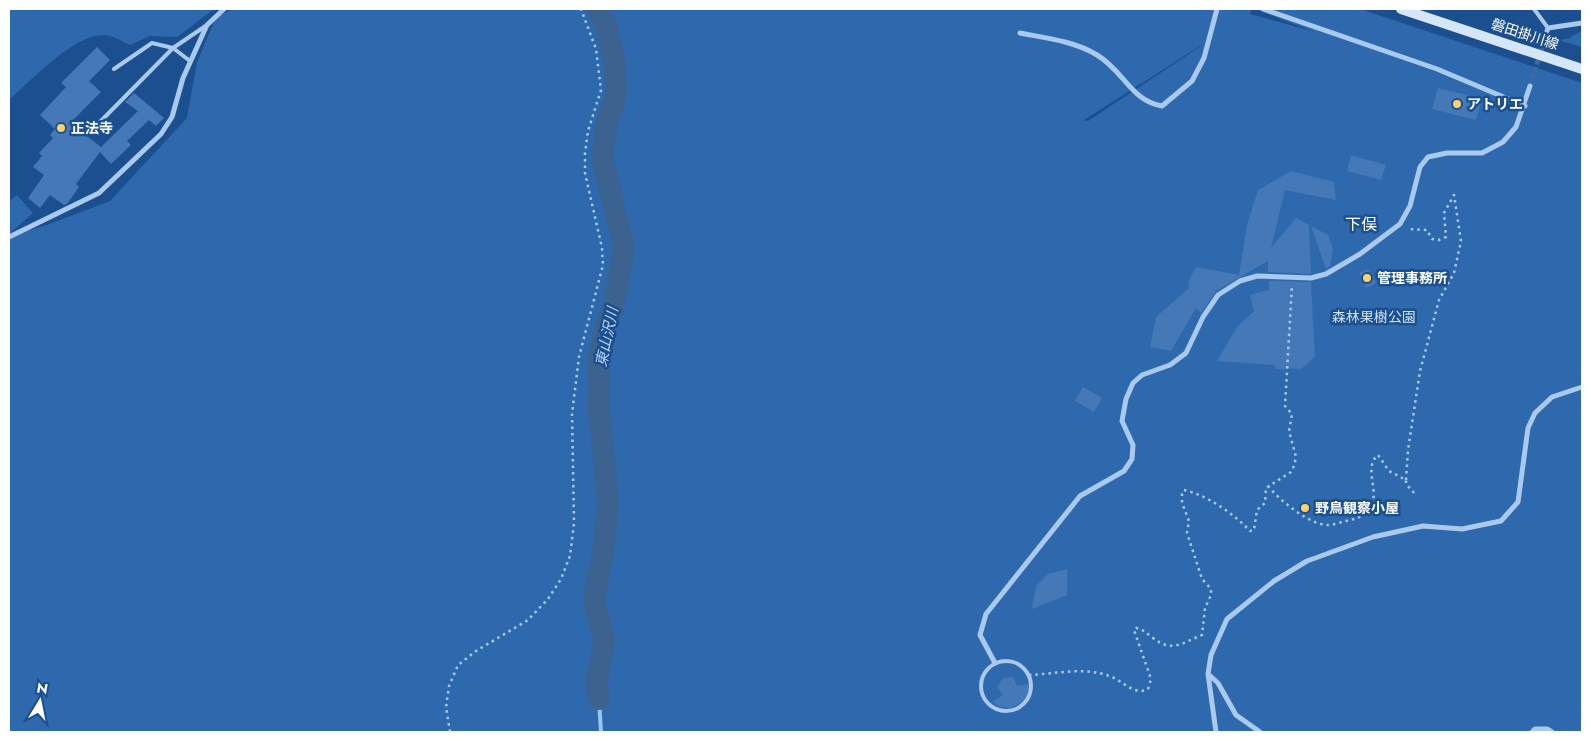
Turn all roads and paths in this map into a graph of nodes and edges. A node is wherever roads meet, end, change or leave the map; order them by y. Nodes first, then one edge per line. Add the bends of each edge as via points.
1 (224, 9) edge
2 (581, 9) edge
3 (1216, 9) edge
4 (1262, 9) edge
5 (1401, 9) edge
6 (1534, 9) edge
7 (1582, 23) edge
8 (207, 24) junction
9 (1548, 28) junction
10 (1020, 33) dead end
11 (1545, 38) tunnel mouth
12 (173, 48) junction
13 (190, 61) junction
14 (114, 69) dead end
15 (1582, 69) edge
16 (1530, 86) tunnel mouth
17 (1525, 106) junction
18 (94, 128) dead end
19 (1400, 224) junction
20 (9, 237) edge
21 (1293, 278) junction
22 (1582, 387) edge
23 (1406, 480) junction
24 (1268, 486) junction
25 (1415, 494) dead end
26 (995, 663) junction
27 (1208, 674) junction
28 (1029, 675) junction
29 (450, 732) edge
30 (1216, 732) edge
31 (1260, 732) edge
32 (1532, 732) edge
33 (1552, 732) edge

1 - 8 street
2 - 29 path via 596,49 601,90 588,131 585,173 603,265 579,357 574,395 574,523 570,556 548,599 528,620 476,650 458,665 449,686 446,707
3 - 10 street via 1204,58 1192,81 1162,106 1148,103 1136,94 1099,56 1066,42
4 - 17 street via 1437,69
5 - 15 main road, 磐田掛川線
6 - 9 lane
7 - 9 street
8 - 12 lane
8 - 13 street
9 - 11 street
12 - 13 lane
12 - 14 lane via 152,43
12 - 18 lane
13 - 20 street via 172,117 161,134 99,193
16 - 17 street
17 - 19 street via 1516,127 1503,142 1482,153 1447,153 1428,157 1420,167 1410,206
19 - 21 street via 1326,274
19 - 23 path via 1408,230 1427,230 1432,239 1446,237 1444,213 1454,195 1460,241 1454,273 1439,300 1420,371
21 - 24 path via 1285,406 1292,414 1289,431 1296,457 1291,472
21 - 26 street via 1257,276 1240,281 1218,296 1203,317 1186,353 1170,365 1142,375 1133,383 1122,421 1133,445 1132,459 1124,471 1080,496 986,614 980,635
22 - 27 street via 1552,397 1535,413 1528,428 1518,502 1501,522 1462,530 1423,526 1373,537 1307,560 1274,581 1227,619 1211,655
23 - 24 path via 1389,471 1378,455 1371,476 1375,489 1369,510 1359,518 1328,525 1311,520 1276,497
23 - 25 path
24 - 28 path via 1265,503 1257,510 1254,530 1250,531 1237,517 1213,501 1184,490 1182,503 1189,521 1187,533 1202,579 1211,589 1211,595 1205,608 1202,635 1165,647 1141,629 1134,630 1150,679 1148,689 1134,690 1112,677 1092,672
26 - 28 lane via 1015,662
26 - 28 lane via 987,669 981,687 983,697 998,710 1018,709 1026,703 1032,685
27 - 30 street
27 - 31 street via 1218,683 1236,714
32 - 33 street via 1547,729

